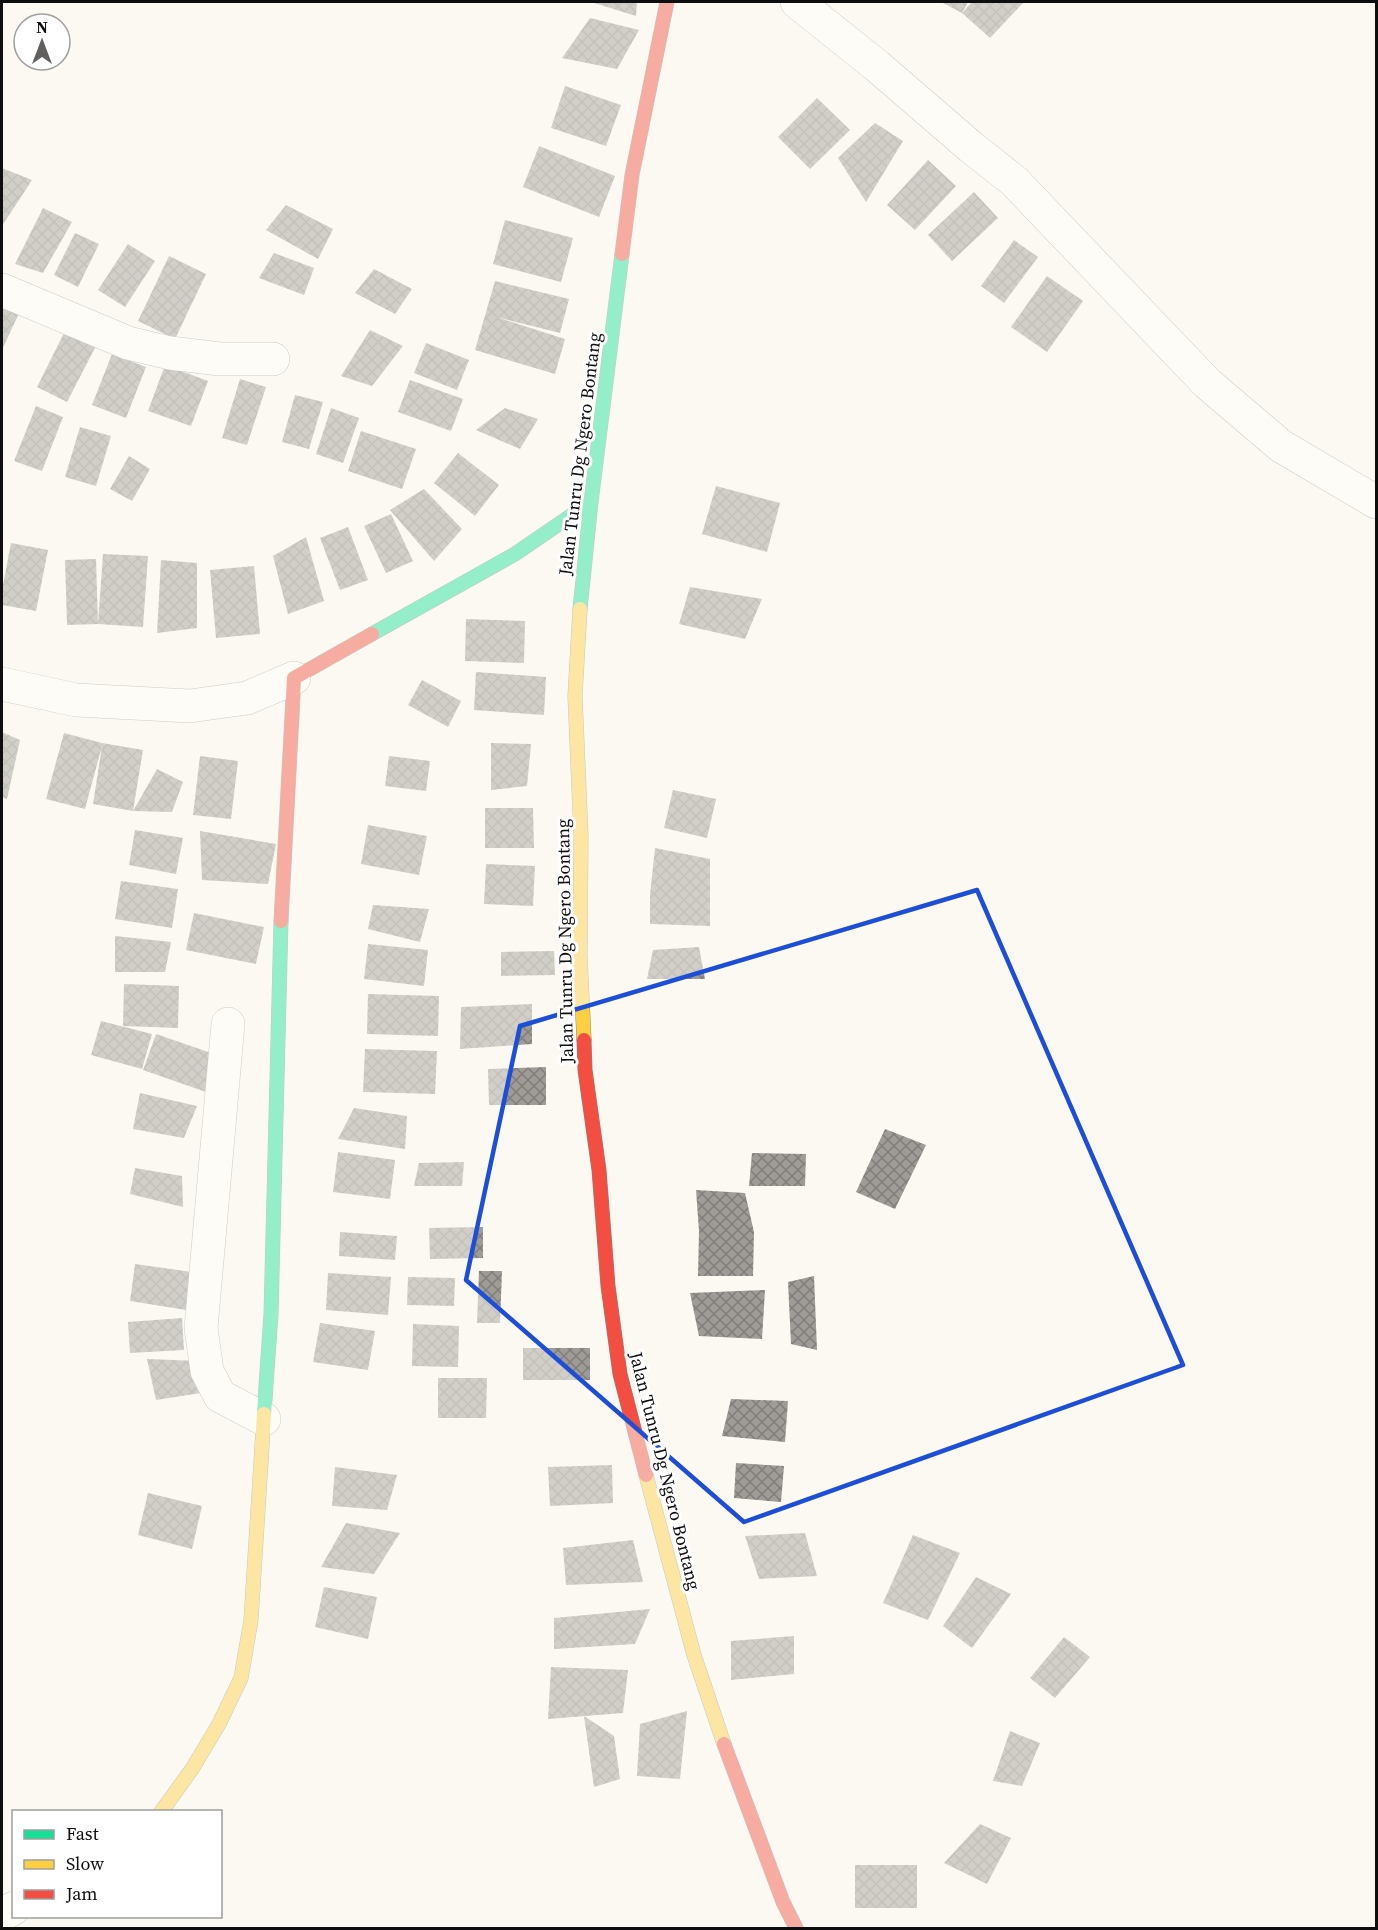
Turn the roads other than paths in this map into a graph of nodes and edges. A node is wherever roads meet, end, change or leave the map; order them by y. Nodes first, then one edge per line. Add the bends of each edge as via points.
1 (667, 2) edge
2 (797, 2) edge
3 (2, 290) edge
4 (273, 359) dead end
5 (591, 502) junction
6 (1377, 502) edge
7 (294, 678) junction
8 (2, 684) edge
9 (228, 1024) dead end
10 (264, 1419) junction
11 (162, 1810) edge
12 (796, 1929) edge

1 - 5 street, Jalan Tunru Dg Ngero Bontang via 632,175
2 - 6 street via 1014,181 1215,390 1281,446
3 - 4 street via 128,343 220,359
5 - 7 street via 515,554
5 - 12 street, Jalan Tunru Dg Ngero Bontang via 574,696 581,836 580,955 585,1070 620,1374 694,1655 732,1767
7 - 8 street via 247,698 190,706 76,700
7 - 10 street via 282,896 271,1314
9 - 10 street via 201,1328 207,1371 220,1396
10 - 11 street via 251,1620 241,1678 198,1760

